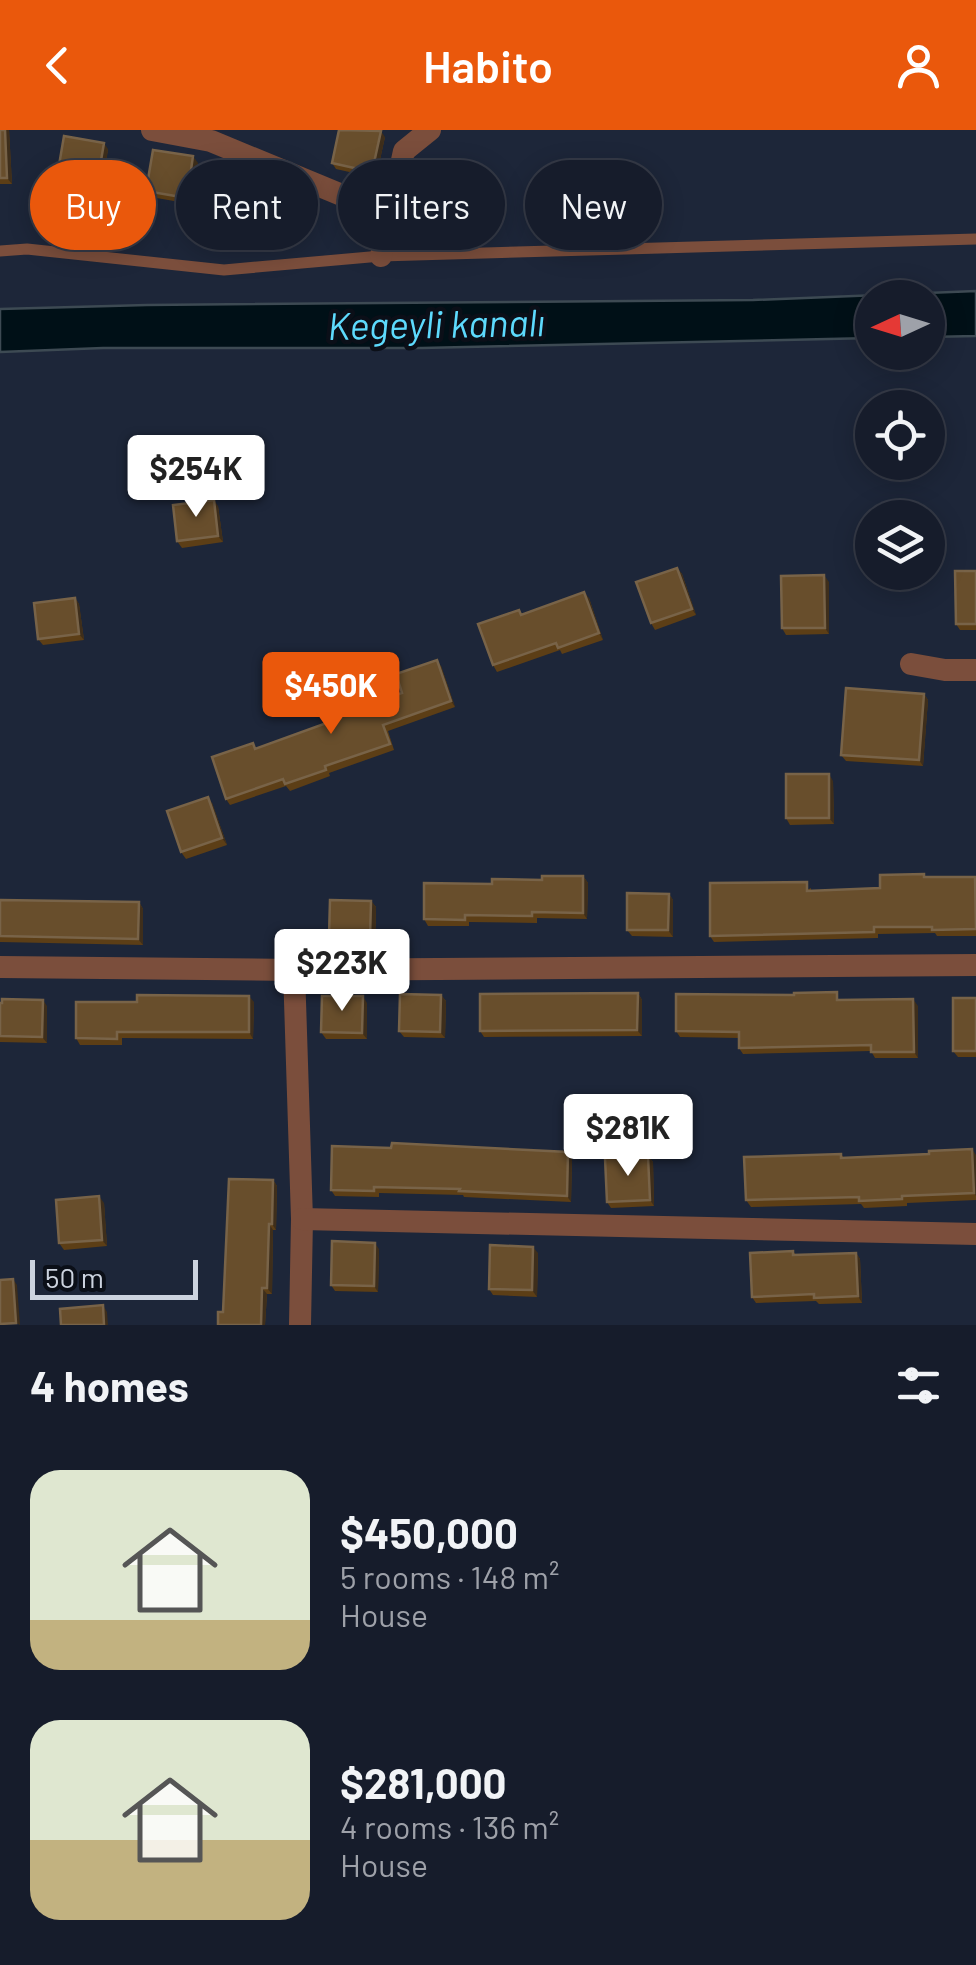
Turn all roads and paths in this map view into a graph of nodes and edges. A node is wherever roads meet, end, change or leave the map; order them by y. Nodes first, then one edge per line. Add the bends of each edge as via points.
1 (152, 130) edge
2 (430, 130) edge
3 (402, 160) edge
4 (338, 194) edge
5 (976, 239) edge
6 (0, 250) edge
7 (381, 250) edge
8 (380, 256) junction
9 (912, 664) dead end
10 (976, 670) edge
11 (976, 965) edge
12 (0, 967) edge
13 (294, 970) junction
14 (302, 1220) junction
15 (976, 1234) edge
16 (300, 1325) edge

1 - 4 street via 211,141
2 - 3 street
5 - 8 lane
6 - 8 lane via 224,270
7 - 8 street
9 - 10 street
11 - 13 street
12 - 13 street
13 - 14 street
14 - 15 street
14 - 16 street

